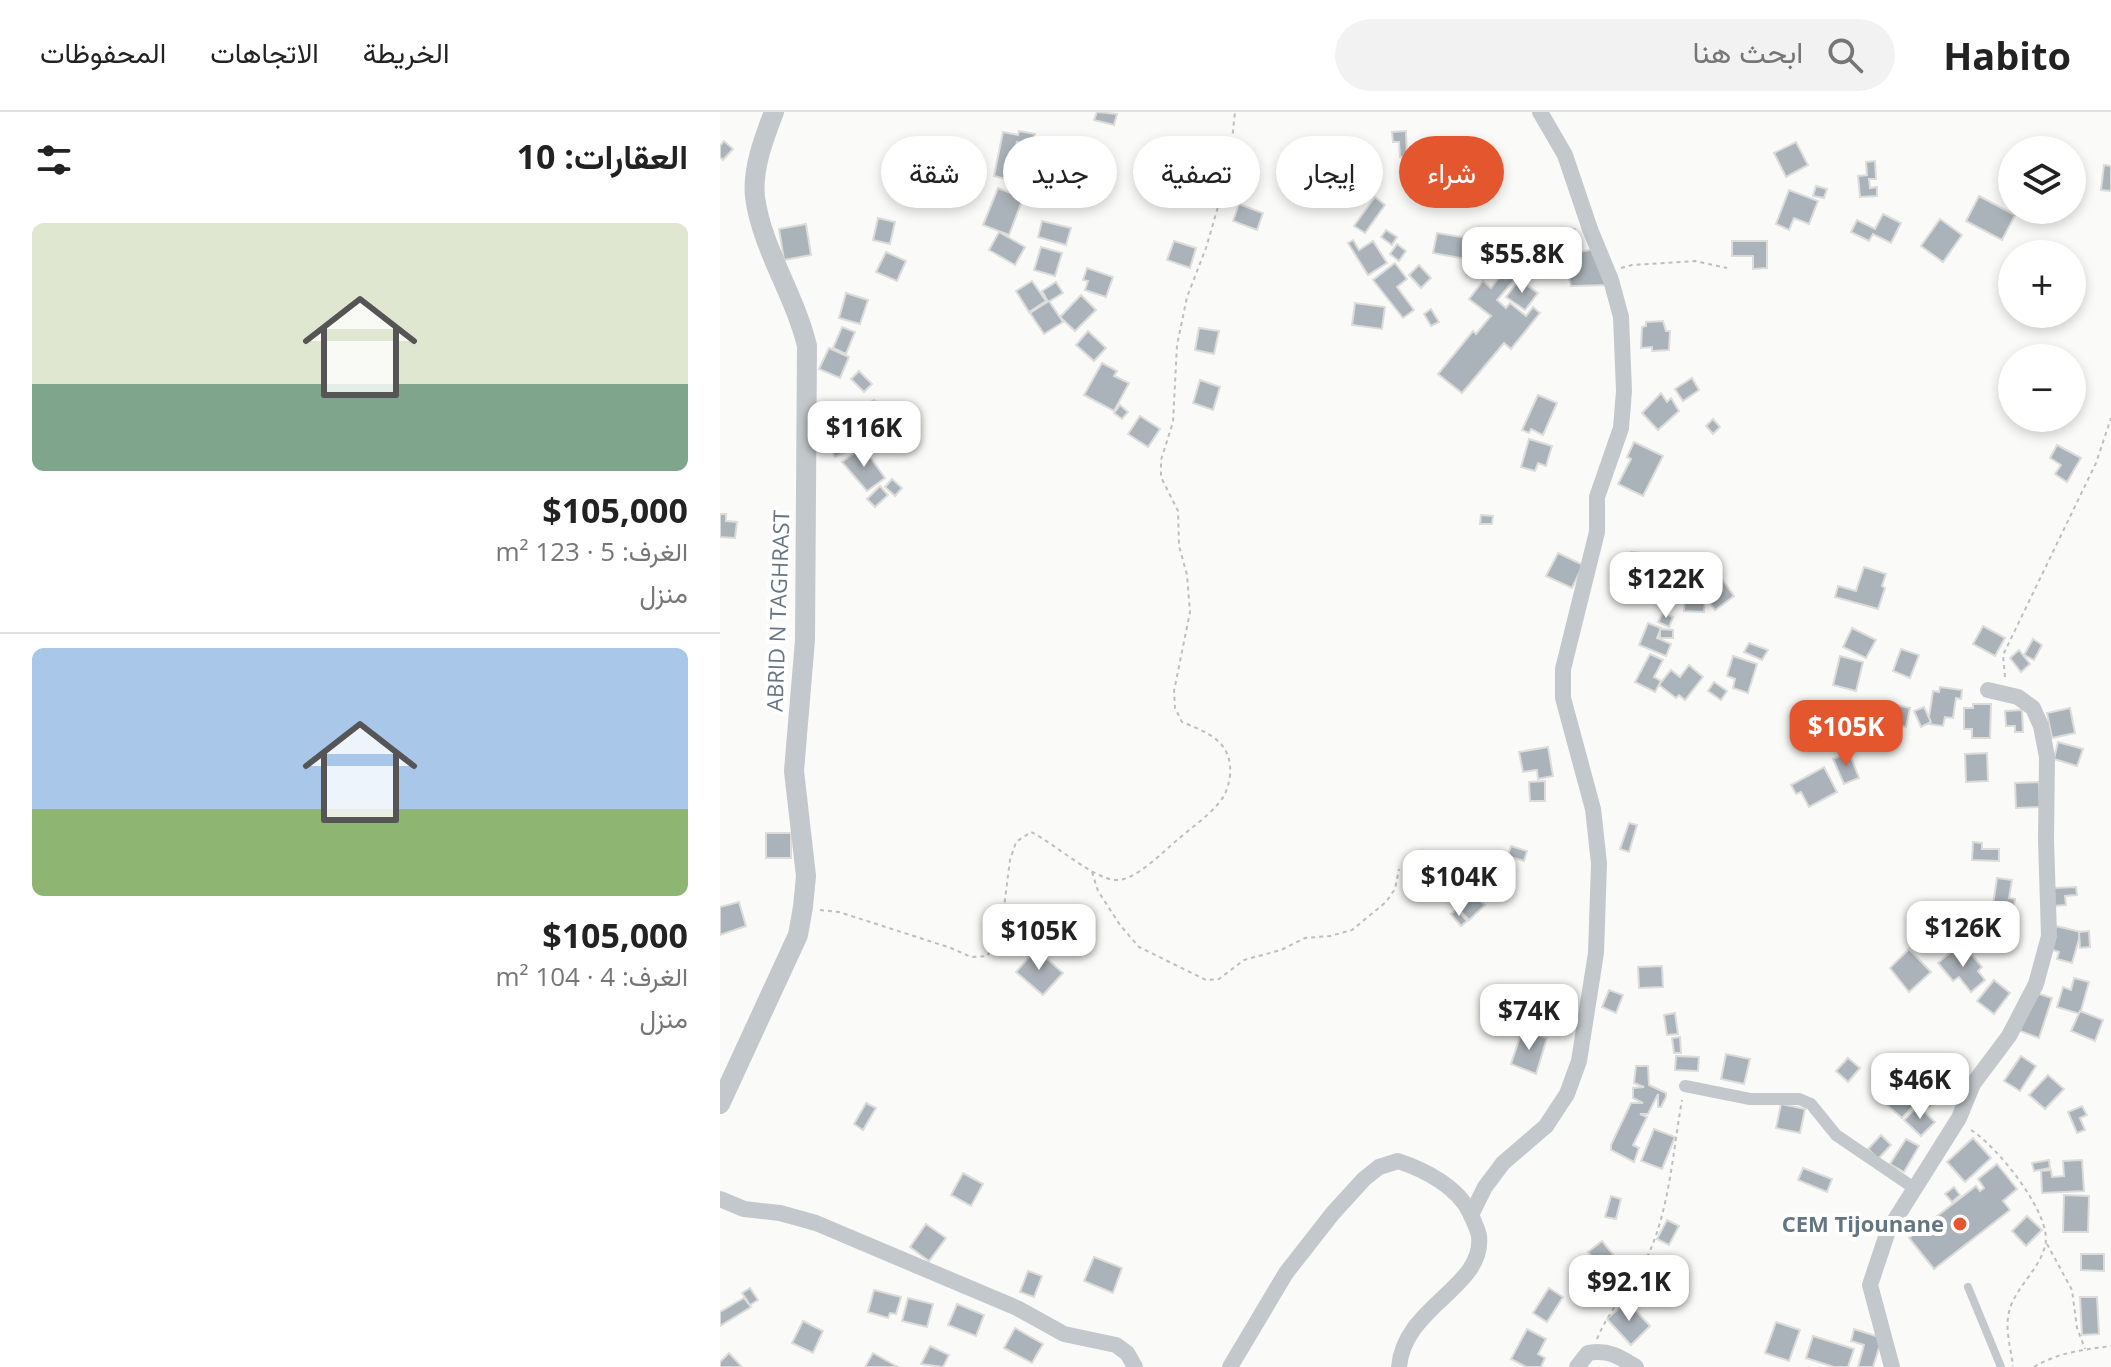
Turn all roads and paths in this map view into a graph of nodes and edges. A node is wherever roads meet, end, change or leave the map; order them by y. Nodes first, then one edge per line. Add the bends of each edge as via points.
1 (774, 112) edge
2 (1235, 112) edge
3 (1540, 112) edge
4 (1727, 268) dead end
5 (1608, 272) junction
6 (2111, 418) edge
7 (2007, 681) joint
8 (1988, 690) dead end
9 (2018, 697) junction
10 (1399, 869) dead end
11 (1092, 871) junction
12 (803, 907) junction
13 (1685, 1086) joint
14 (720, 1104) edge
15 (1959, 1118) junction
16 (1914, 1188) junction
17 (720, 1199) edge
18 (1471, 1215) junction
19 (2047, 1243) junction
20 (1968, 1287) dead end
21 (2111, 1346) edge
22 (2085, 1349) junction
23 (1594, 1351) junction
24 (1135, 1367) edge
25 (1230, 1367) edge
26 (1399, 1367) edge
27 (1577, 1367) edge
28 (1636, 1367) edge
29 (1892, 1367) edge
30 (2001, 1367) edge
31 (2013, 1367) edge
32 (2034, 1367) edge

1 - 12 street, ABRID N TAGHRAST via 764,136 755,195 763,231 807,346 805,640 794,771 806,876
2 - 11 path via 1229,169 1184,309 1173,422 1161,460 1161,477 1178,511 1190,612 1175,708 1182,722 1223,745 1231,762 1228,788 1218,805 1127,878 1114,881
3 - 5 street via 1565,155
4 - 5 path via 1695,261
5 - 18 street via 1621,317 1621,428 1597,497 1597,532 1563,669 1563,698 1593,809 1599,863 1596,953 1579,1061 1567,1094 1546,1126 1503,1163
6 - 7 path via 2096,463 2003,655
7 - 9 street
8 - 9 street
9 - 15 street via 2033,708 2047,757 2049,936 2031,993 2009,1036 1973,1084
10 - 11 path via 1386,902 1352,930 1305,938 1244,960 1219,979 1206,980 1139,947 1098,891
11 - 12 path via 1031,832 1016,842 996,942 987,956 971,957 839,912
12 - 14 street, ABRID N TAGHRAST via 798,935
13 - 16 street via 1811,1104 1836,1135
13 - 23 path via 1651,1250 1605,1320
15 - 16 street
15 - 19 path via 1983,1138 2031,1198
16 - 29 street via 1888,1231 1870,1285
17 - 24 street via 816,1223 1017,1308 1064,1334 1116,1345
18 - 25 street via 1463,1198 1431,1176 1398,1161 1379,1167 1333,1213 1286,1273
18 - 26 street via 1479,1235 1478,1253 1469,1272 1408,1334
19 - 22 path via 2072,1290
19 - 31 path via 2008,1313
20 - 30 lane
21 - 22 path
22 - 32 path
23 - 27 street
23 - 28 street via 1609,1352

